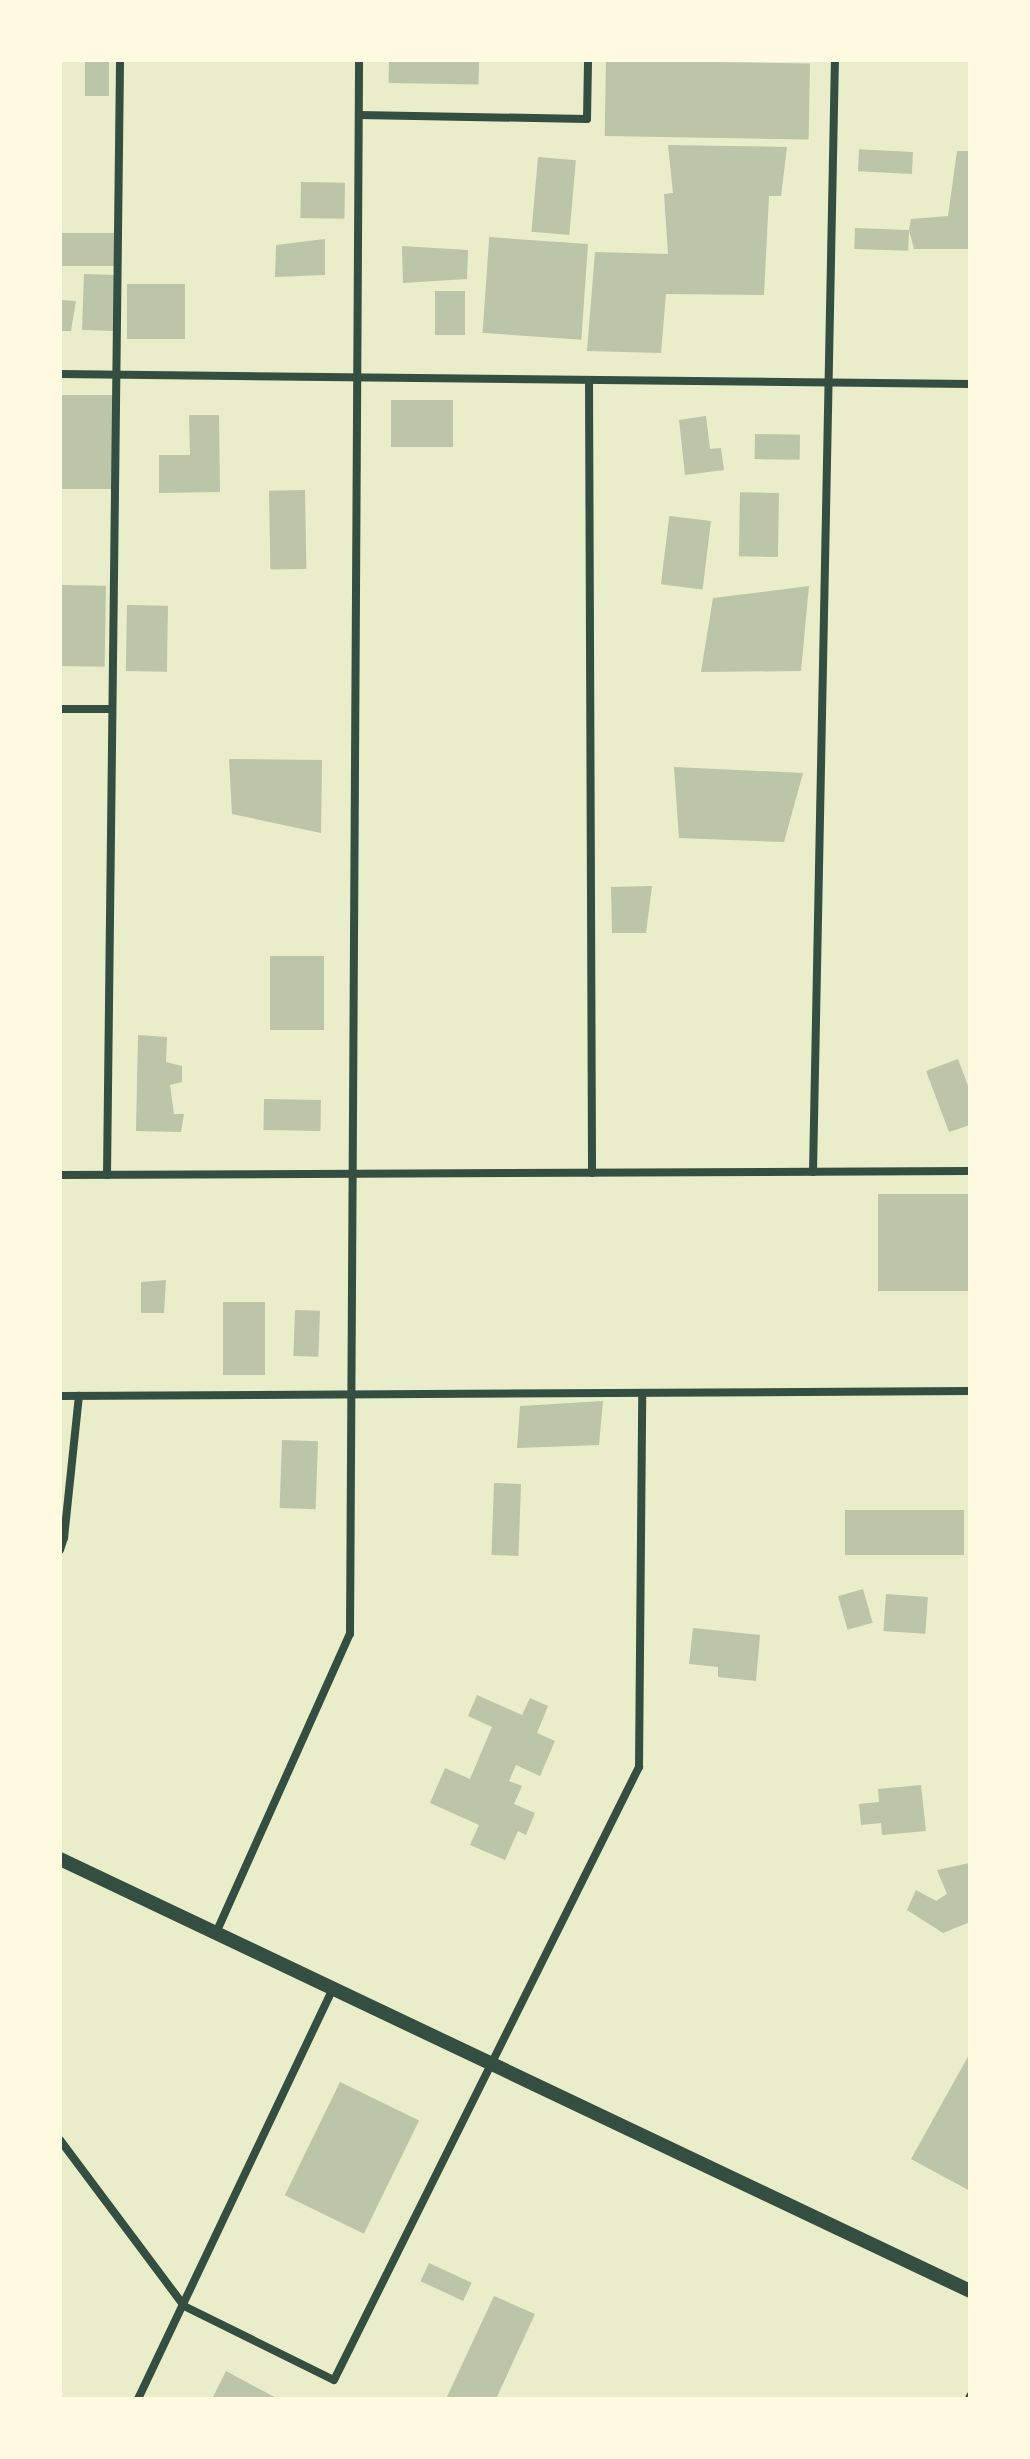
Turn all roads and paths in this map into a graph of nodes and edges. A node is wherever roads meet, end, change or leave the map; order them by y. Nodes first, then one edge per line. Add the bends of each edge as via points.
1 (120, 60) edge
2 (359, 60) edge
3 (588, 60) edge
4 (835, 60) edge
5 (359, 115) junction
6 (60, 374) edge
7 (116, 375) junction
8 (357, 377) junction
9 (589, 380) junction
10 (828, 383) junction
11 (970, 384) edge
12 (60, 709) edge
13 (112, 709) junction
14 (970, 1171) edge
15 (813, 1172) junction
16 (592, 1173) junction
17 (352, 1174) junction
18 (60, 1175) edge
19 (107, 1175) junction
20 (970, 1391) edge
21 (642, 1393) junction
22 (350, 1395) junction
23 (60, 1396) edge
24 (79, 1396) junction
25 (60, 1550) edge
26 (60, 1859) edge
27 (216, 1933) junction
28 (333, 1988) junction
29 (492, 2064) junction
30 (60, 2140) edge
31 (970, 2291) edge
32 (184, 2306) junction
33 (138, 2399) edge

1 - 7 street
2 - 5 street
3 - 5 street via 587,119
4 - 10 street
5 - 8 street
6 - 7 street
7 - 8 street
7 - 13 street
8 - 9 street
8 - 17 street
9 - 10 street
9 - 16 street
10 - 11 street
10 - 15 street
12 - 13 street
13 - 19 street
14 - 15 street
15 - 16 street
16 - 17 street
17 - 19 street
17 - 22 street
18 - 19 street
20 - 21 street
21 - 22 street
21 - 29 street via 639,1767
22 - 24 street
22 - 27 street via 350,1634
23 - 24 street
24 - 25 street
26 - 27 street
27 - 28 street
28 - 29 street
28 - 32 street
29 - 31 street
29 - 32 street via 334,2380
30 - 32 street
32 - 33 street

